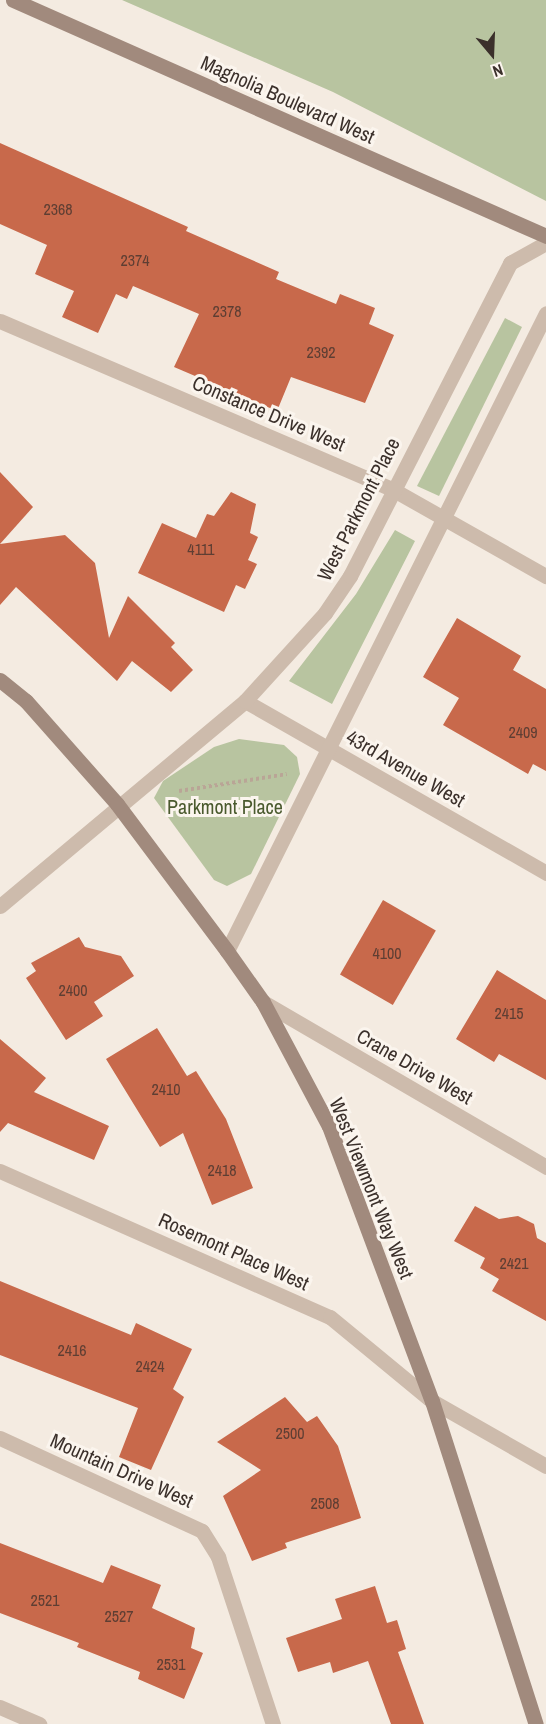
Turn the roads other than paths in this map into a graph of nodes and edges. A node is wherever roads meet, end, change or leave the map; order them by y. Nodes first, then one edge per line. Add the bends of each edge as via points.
1 (14, 0) edge
2 (546, 236) edge
3 (546, 243) edge
4 (546, 313) edge
5 (0, 321) edge
6 (392, 489) junction
7 (444, 518) junction
8 (546, 576) edge
9 (0, 680) edge
10 (245, 701) junction
11 (327, 747) junction
12 (117, 804) junction
13 (546, 873) edge
14 (0, 906) edge
15 (227, 951) junction
16 (263, 1002) junction
17 (546, 1167) edge
18 (0, 1171) edge
19 (432, 1401) junction
20 (0, 1438) edge
21 (546, 1466) edge
22 (0, 1707) edge
23 (39, 1724) edge
24 (273, 1724) edge
25 (536, 1724) edge

1 - 2 street, Magnolia Boulevard West
3 - 6 street, West Parkmont Place via 510,262
4 - 7 street
5 - 6 street, Constance Drive West
6 - 7 street, Constance Drive West
6 - 10 street, West Parkmont Place via 350,576 325,613
7 - 8 street, Constance Drive West
7 - 11 street
9 - 12 street, West Viewmont Way West via 26,701
10 - 11 street, 43rd Avenue West
10 - 12 street, West Parkmont Place
11 - 13 street, 43rd Avenue West
11 - 15 street
12 - 14 street, West Parkmont Place
12 - 15 street, West Viewmont Way West
15 - 16 street, West Viewmont Way West
16 - 17 street, Crane Drive West
16 - 19 street, West Viewmont Way West via 329,1126
18 - 19 street, Rosemont Place West via 330,1317
19 - 21 street, Rosemont Place West
19 - 25 street, West Viewmont Way West
20 - 24 street, Mountain Drive West via 202,1532 218,1557
22 - 23 street

